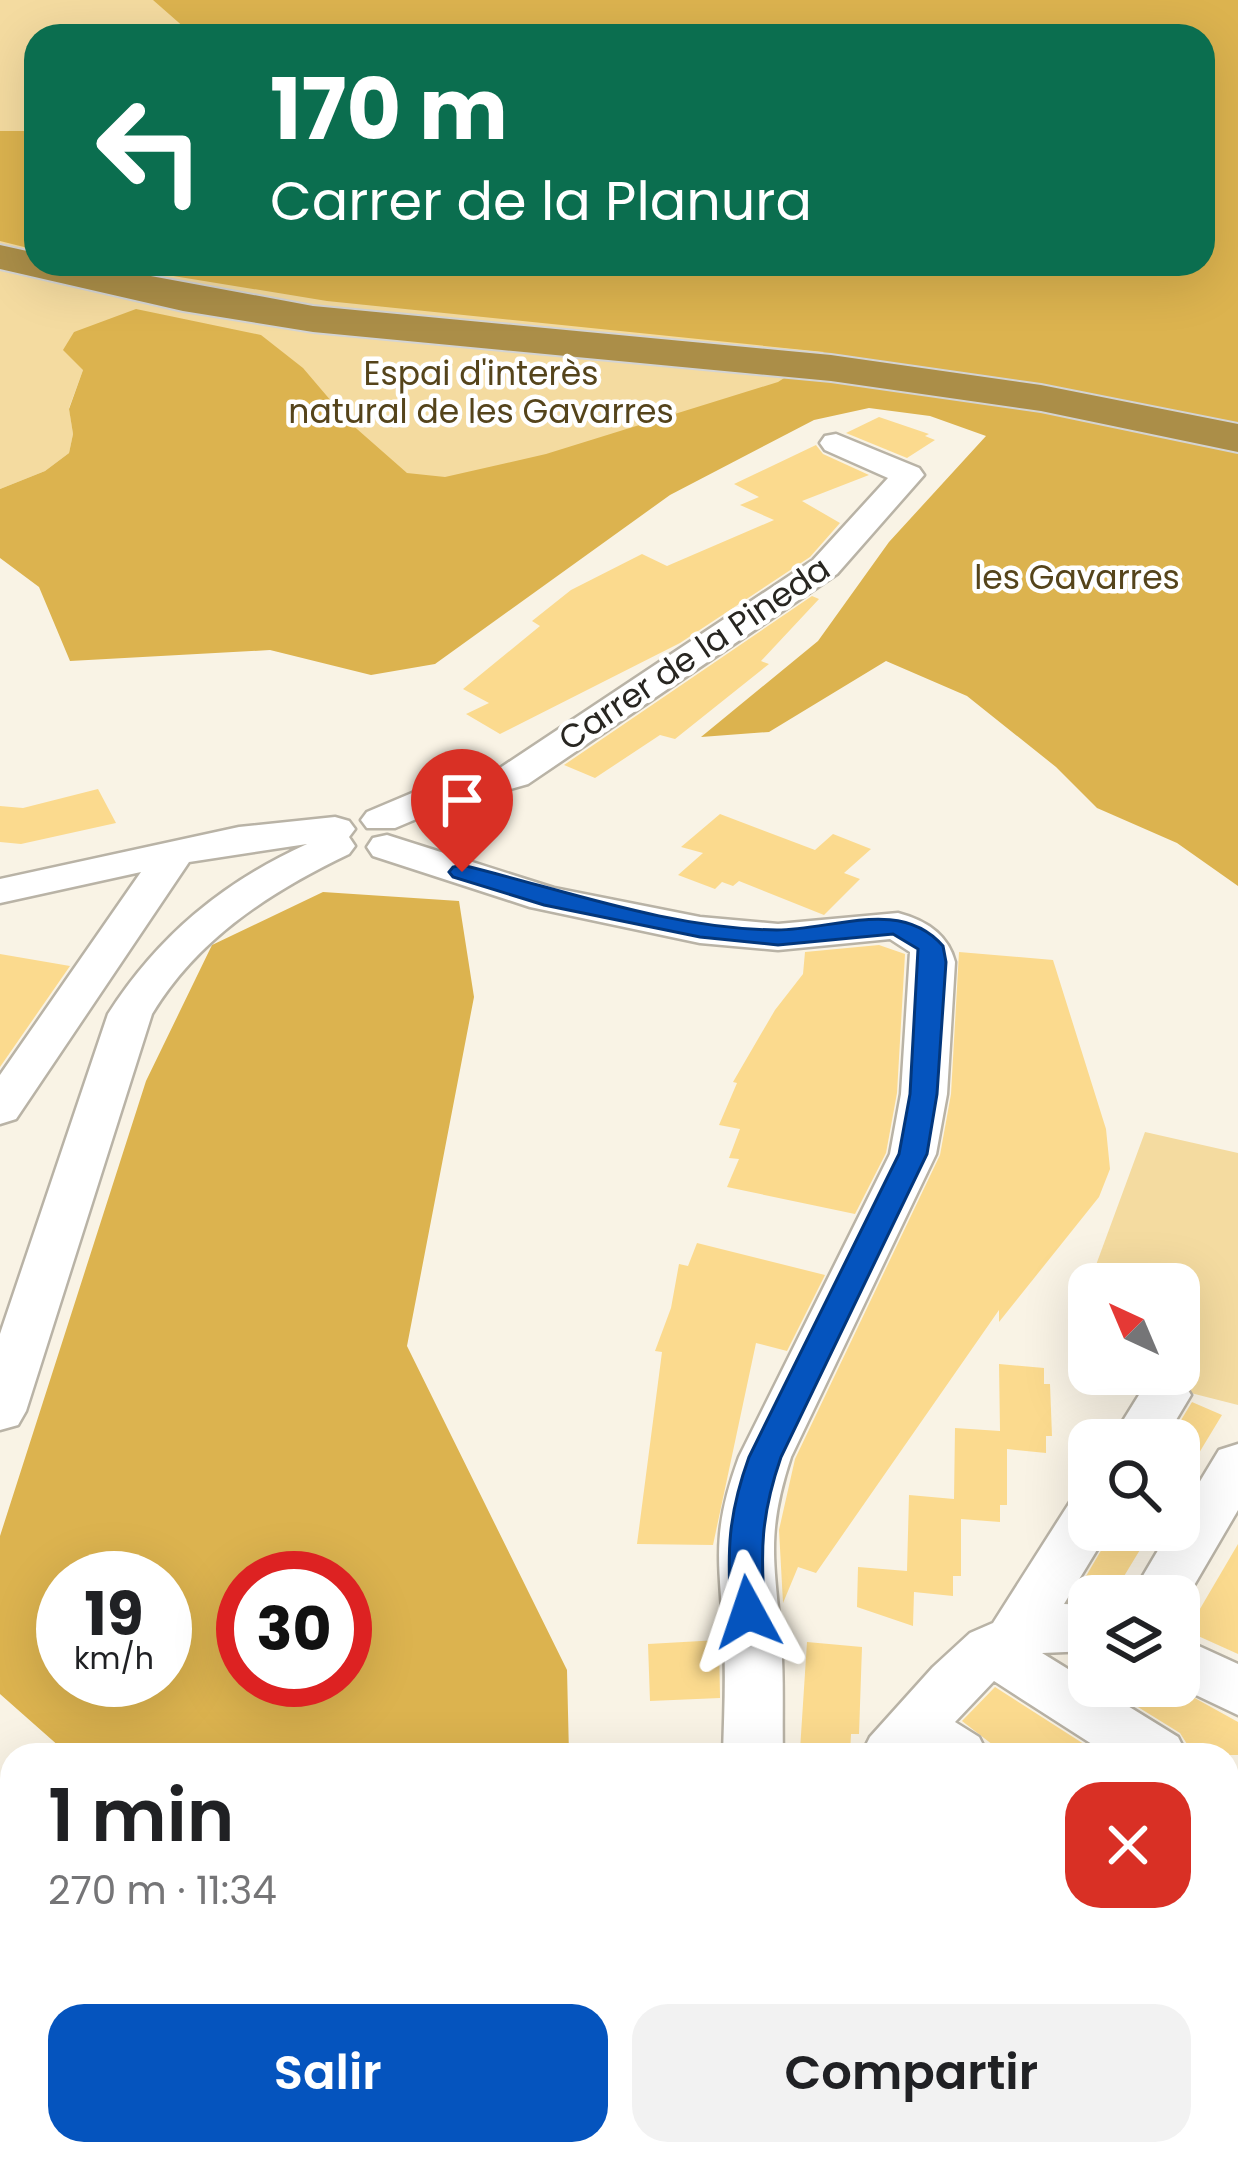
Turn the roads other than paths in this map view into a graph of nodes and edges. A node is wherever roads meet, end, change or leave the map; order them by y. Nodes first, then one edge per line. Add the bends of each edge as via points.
1 (85, 276) edge
2 (1238, 438) edge
3 (836, 443) dead end
4 (384, 834) junction
5 (335, 837) junction
6 (175, 853) junction
7 (0, 891) edge
8 (0, 1109) edge
9 (1166, 1395) dead end
10 (0, 1411) edge
11 (1151, 1419) edge
12 (1238, 1464) edge
13 (1068, 1547) edge
14 (1172, 1575) edge
15 (1068, 1627) edge
16 (1002, 1642) junction
17 (1200, 1671) edge
18 (1238, 1691) edge
19 (753, 1743) edge
20 (924, 1743) edge
21 (1141, 1743) edge

1 - 2 highway via 296,317 832,368 1019,394
3 - 4 street, Carrer de la Pineda via 908,476 825,567 514,776 426,801
4 - 5 street via 359,854
4 - 19 street via 544,898 700,930 778,937 898,926 931,946 913,1154 749,1503 743,1561
5 - 6 street via 239,839
5 - 10 street via 174,950 141,994
6 - 7 street
6 - 8 street
9 - 11 street
12 - 14 street
13 - 16 street
15 - 16 street
16 - 20 street via 975,1658
16 - 21 street
17 - 18 street

